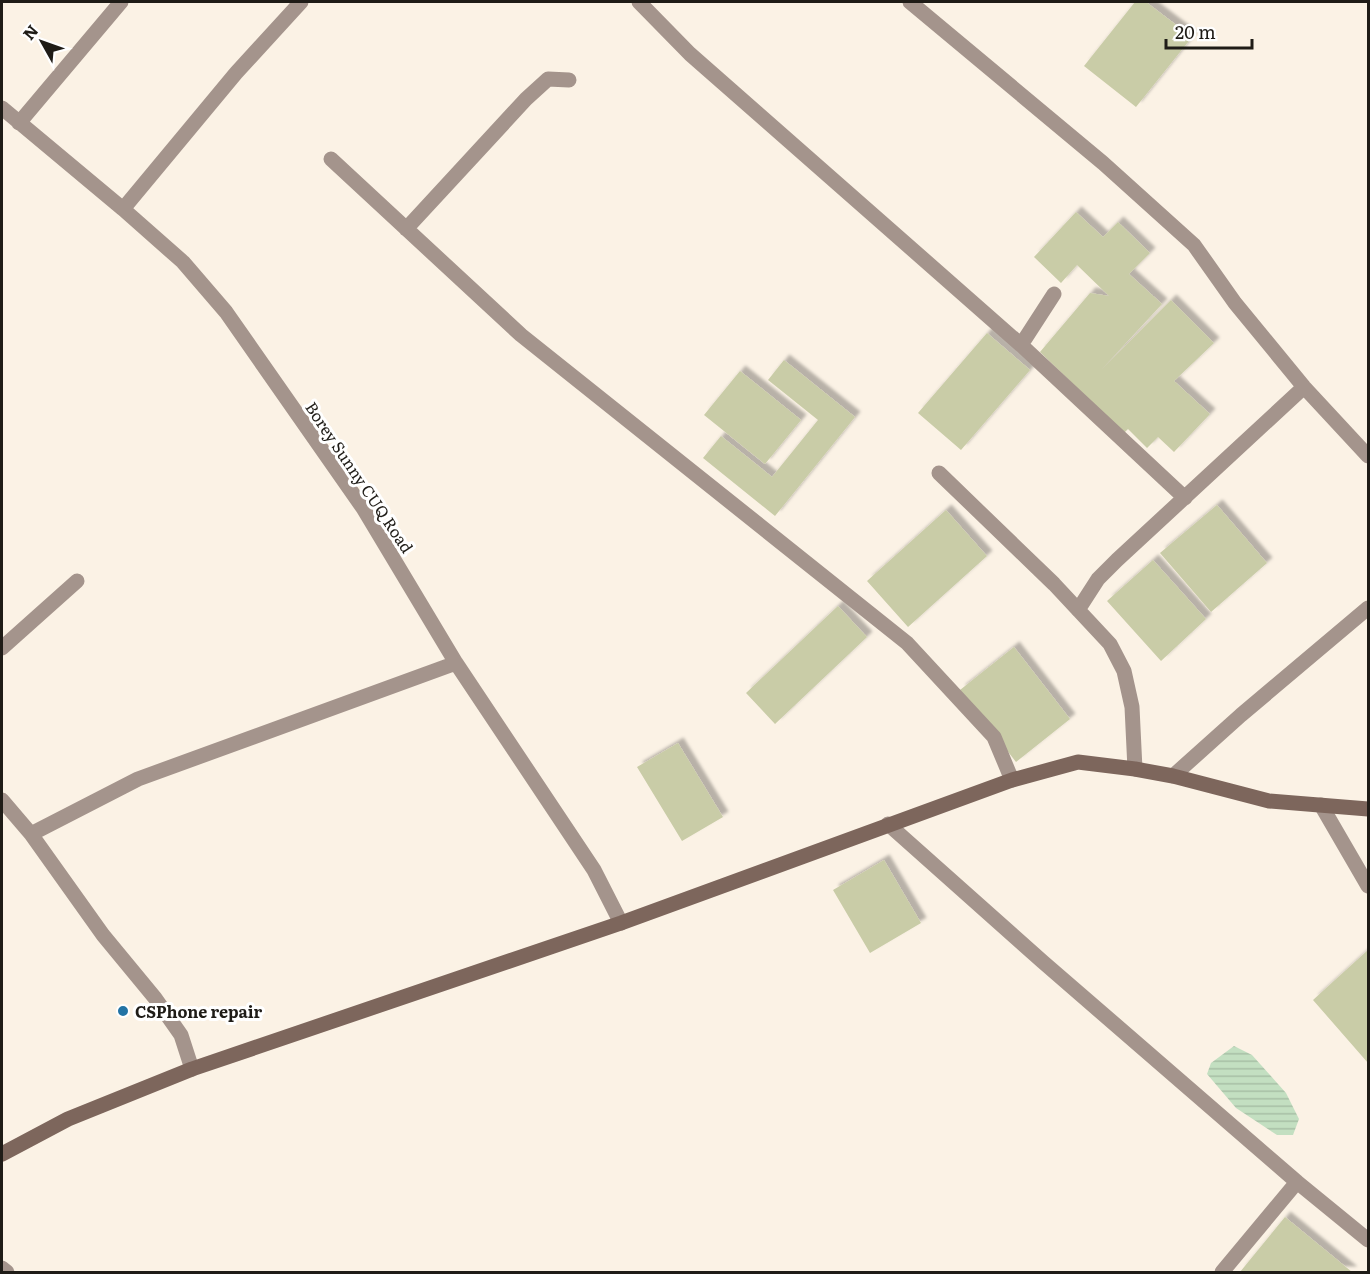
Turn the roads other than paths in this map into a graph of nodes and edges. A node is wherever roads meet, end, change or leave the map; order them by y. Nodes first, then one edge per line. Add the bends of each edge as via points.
1 (121, 2) edge
2 (301, 2) edge
3 (639, 2) edge
4 (910, 2) edge
5 (569, 80) dead end
6 (2, 108) edge
7 (19, 123) junction
8 (330, 159) dead end
9 (123, 209) junction
10 (406, 229) junction
11 (1054, 294) dead end
12 (1021, 345) junction
13 (1304, 387) junction
14 (1368, 456) edge
15 (939, 473) dead end
16 (1185, 498) junction
17 (77, 581) dead end
18 (1368, 608) edge
19 (1078, 610) junction
20 (2, 648) edge
21 (456, 663) junction
22 (1135, 769) junction
23 (1173, 776) junction
24 (1012, 780) junction
25 (2, 800) edge
26 (1321, 805) junction
27 (1368, 808) edge
28 (888, 824) junction
29 (31, 834) junction
30 (1368, 886) edge
31 (621, 923) junction
32 (192, 1069) junction
33 (2, 1154) edge
34 (1297, 1182) junction
35 (1368, 1240) edge
36 (2, 1268) edge
37 (7, 1272) edge
38 (1222, 1272) edge

1 - 7 street
2 - 9 street
3 - 12 street via 690,54
4 - 13 street via 1103,163 1194,245 1235,303
5 - 10 street via 548,79 526,99
6 - 7 street, Borey Sunny CUQ Road
7 - 9 street, Borey Sunny CUQ Road
8 - 10 street
9 - 21 street, Borey Sunny CUQ Road via 183,262 226,312 363,508
10 - 24 street via 521,335 907,644 994,737
11 - 12 street
12 - 16 street
13 - 14 street
13 - 16 street
15 - 19 street
16 - 19 street via 1098,579
17 - 20 street
18 - 23 street
19 - 22 street via 1110,644 1124,671 1132,707
21 - 29 street via 138,779
21 - 31 street, Borey Sunny CUQ Road via 594,870
22 - 23 street
22 - 24 street via 1078,762
23 - 26 street via 1269,801
24 - 28 street
25 - 29 street
26 - 27 street
26 - 30 street
28 - 31 street
28 - 34 street
29 - 32 street via 181,1035
31 - 32 street
32 - 33 street via 68,1119
34 - 35 street
34 - 38 street
36 - 37 street

